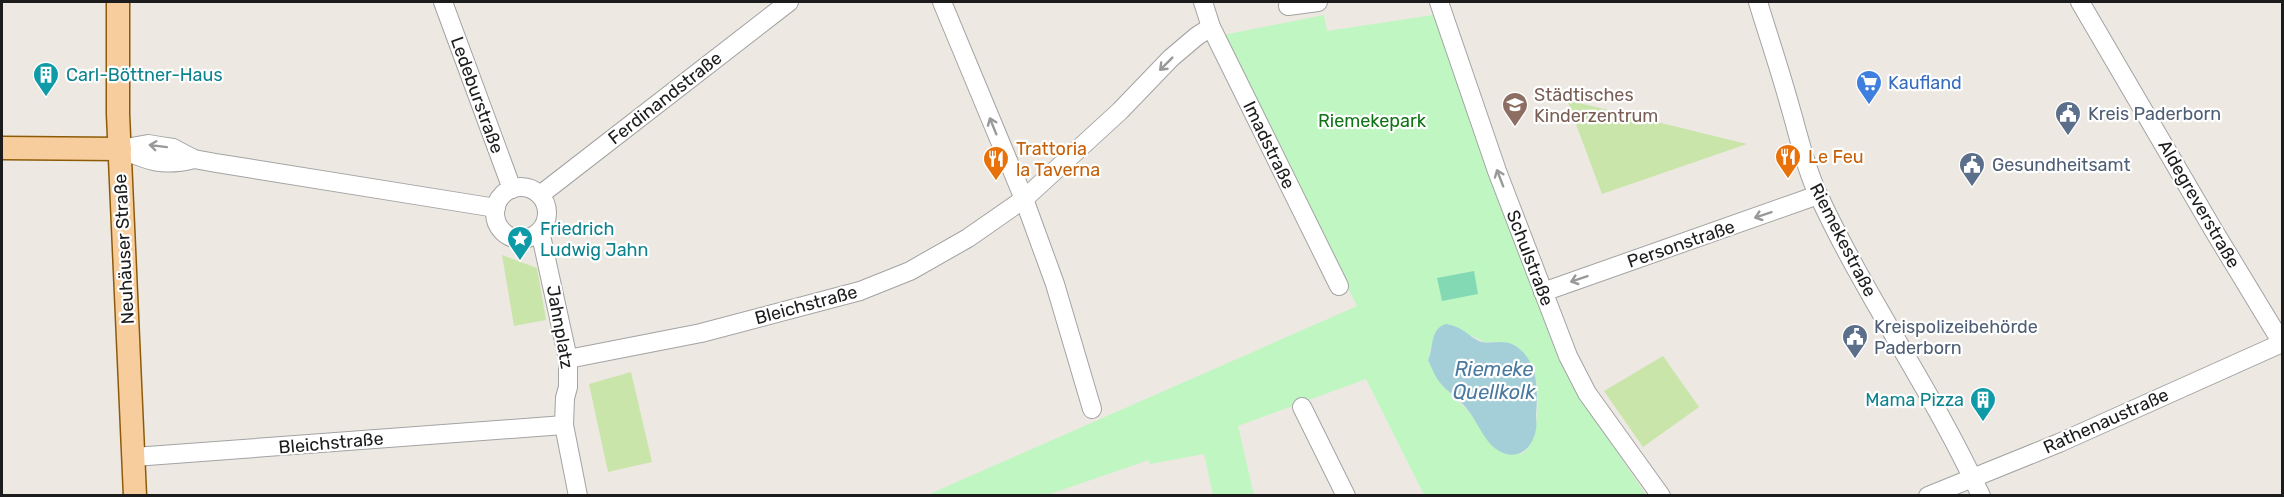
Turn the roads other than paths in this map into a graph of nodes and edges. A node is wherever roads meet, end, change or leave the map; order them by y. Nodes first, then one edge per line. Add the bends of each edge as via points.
1 (117, 2) edge
2 (443, 2) edge
3 (789, 2) edge
4 (942, 2) edge
5 (1203, 2) edge
6 (1318, 2) edge
7 (1439, 2) edge
8 (1758, 2) edge
9 (2080, 2) edge
10 (1288, 4) edge
11 (1211, 27) junction
12 (2, 148) edge
13 (120, 149) junction
14 (512, 189) junction
15 (540, 195) junction
16 (1818, 195) junction
17 (1024, 199) junction
18 (496, 208) junction
19 (540, 231) junction
20 (1339, 286) dead end
21 (1543, 292) junction
22 (2283, 343) edge
23 (568, 359) junction
24 (1302, 407) dead end
25 (1092, 409) dead end
26 (564, 425) junction
27 (134, 457) junction
28 (1973, 478) junction
29 (135, 495) edge
30 (578, 495) edge
31 (1346, 495) edge
32 (1661, 495) edge
33 (1928, 495) edge
34 (1981, 495) edge

1 - 13 main road, Neuhäuser Straße
2 - 14 street, Ledeburstraße
3 - 15 street, Ferdinandstraße
17 -> 4 street
5 - 11 street, Imadstraße
6 - 10 street
21 -> 7 street, Schulstraße
8 - 16 street, Riemekestraße
9 - 22 street, Aldegreverstraße
11 -> 17 street, Bleichstraße via 1171,58
11 - 20 street, Imadstraße
12 - 13 main road
13 - 18 street via 148,144 173,148 194,159
13 - 27 main road, Neuhäuser Straße
14 - 15 street via 527,188
14 - 18 street
15 - 19 street, Jahnplatz via 547,212
16 -> 21 street, Personstraße
16 - 28 street, Riemekestraße
17 - 23 street, Bleichstraße via 968,238 909,271 860,291 701,333
17 - 25 street via 1055,284
18 - 19 street via 499,226 512,237 527,238
19 - 23 street, Jahnplatz
21 - 32 street, Schulstraße via 1587,393
22 - 28 street, Rathenaustraße
23 - 26 street, Jahnplatz
24 - 31 street
26 - 27 street, Bleichstraße
26 - 30 street, Jahnplatz
27 - 29 main road, Neuhäuser Straße
28 - 33 street, Rathenaustraße
28 - 34 street, Riemekestraße

